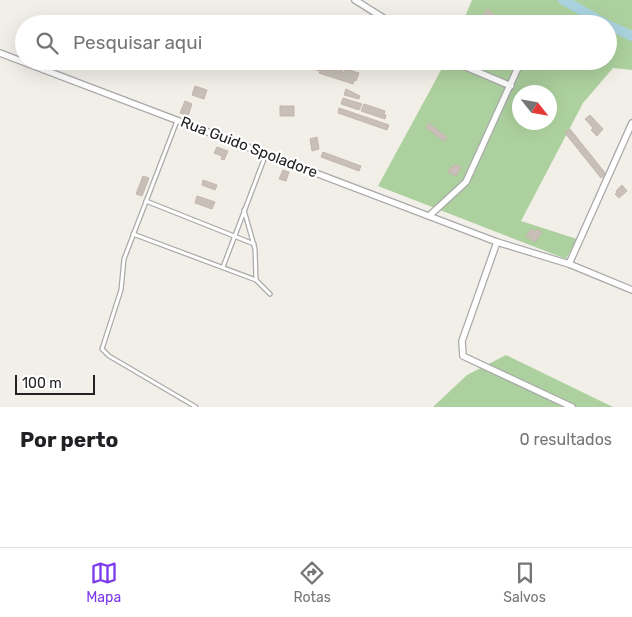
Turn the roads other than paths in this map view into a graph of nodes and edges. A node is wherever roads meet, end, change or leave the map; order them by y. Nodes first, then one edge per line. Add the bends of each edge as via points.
1 (355, 0) edge
2 (379, 15) edge
3 (0, 53) edge
4 (15, 59) edge
5 (45, 70) edge
6 (473, 70) edge
7 (517, 70) edge
8 (511, 86) junction
9 (177, 120) junction
10 (632, 123) edge
11 (266, 154) junction
12 (146, 201) junction
13 (244, 210) junction
14 (428, 216) junction
15 (134, 234) junction
16 (234, 236) junction
17 (497, 242) junction
18 (254, 244) junction
19 (569, 264) junction
20 (222, 267) junction
21 (256, 280) junction
22 (632, 290) edge
23 (270, 294) dead end
24 (196, 407) edge
25 (572, 407) edge

1 - 2 street
3 - 4 street, Rua Guido Spoladore
5 - 9 street, Rua Guido Spoladore
6 - 8 street
7 - 8 street
8 - 14 street via 466,182
9 - 11 street, Rua Guido Spoladore
9 - 12 lane
10 - 19 street
11 - 13 lane
11 - 14 street, Rua Guido Spoladore
12 - 15 lane
12 - 16 lane
13 - 16 lane
13 - 18 lane
14 - 17 street, Rua Guido Spoladore
15 - 20 lane
15 - 24 lane via 124,259 121,290 102,349
16 - 18 lane
16 - 20 lane
17 - 19 street, Rua Guido Spoladore
17 - 25 street via 462,341 463,356
18 - 21 lane
19 - 22 street, Rua Guido Spoladore
20 - 21 lane
21 - 23 lane

